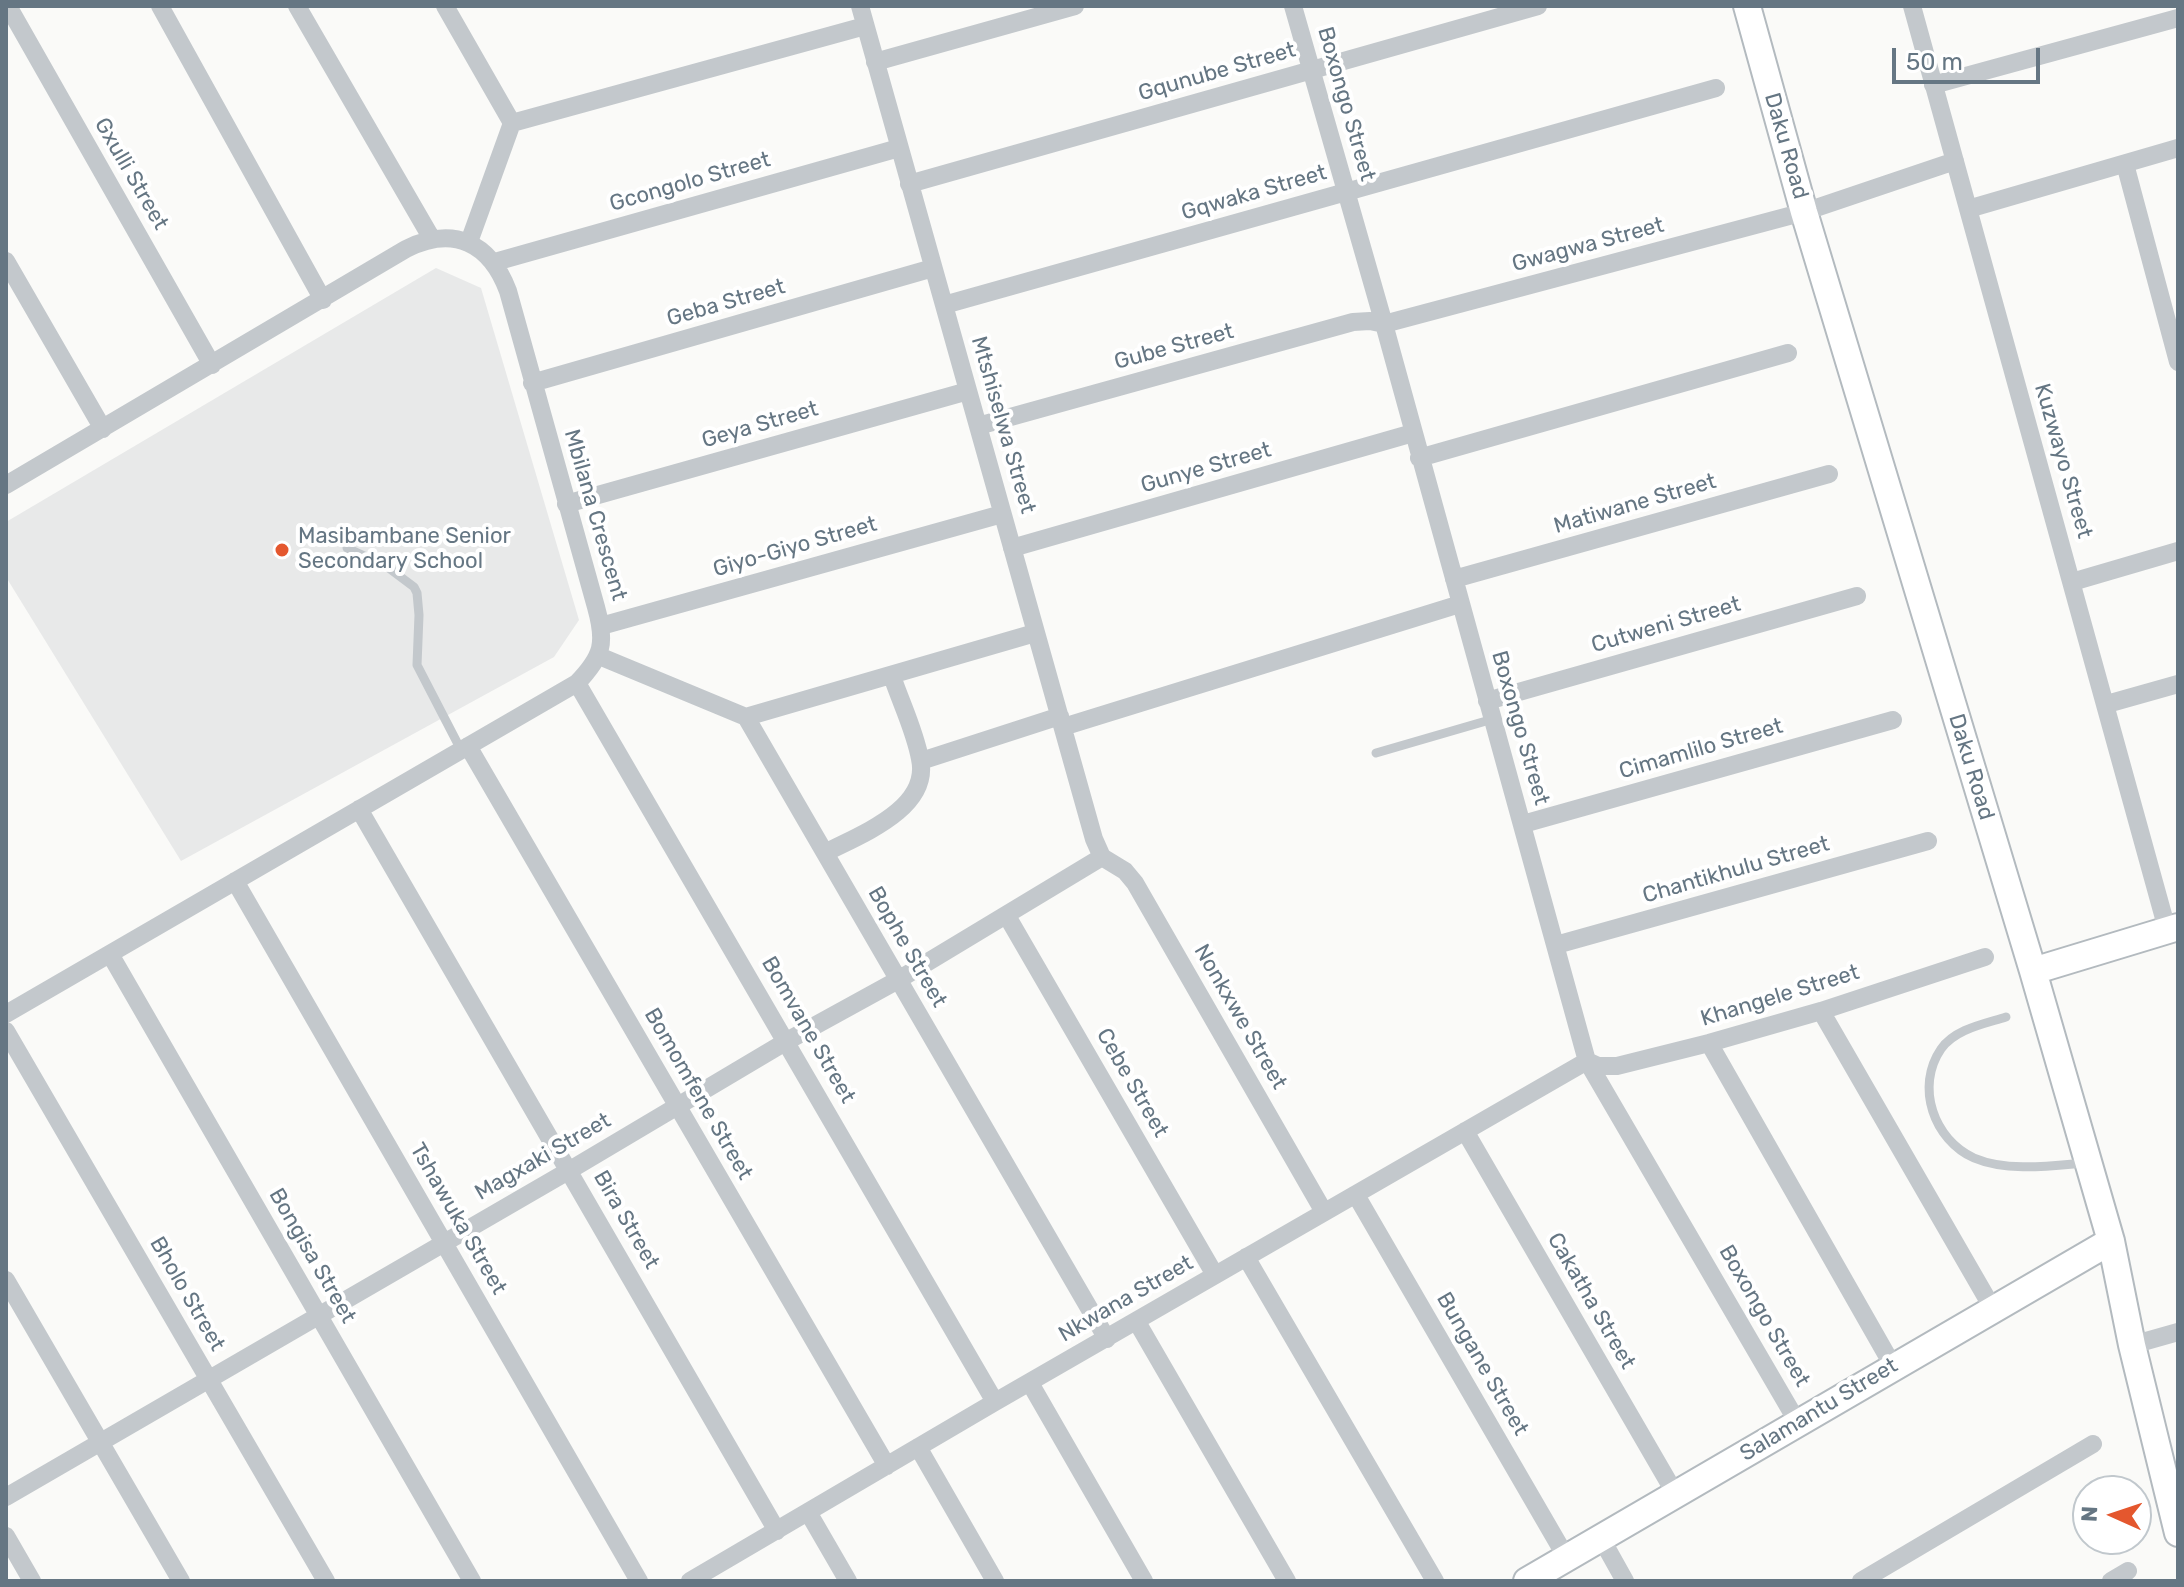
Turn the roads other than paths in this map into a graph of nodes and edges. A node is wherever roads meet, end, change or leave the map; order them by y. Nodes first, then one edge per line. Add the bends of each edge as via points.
1 (8, 6) edge
2 (160, 6) edge
3 (297, 6) edge
4 (445, 6) edge
5 (860, 6) edge
6 (1075, 6) edge
7 (1293, 6) edge
8 (1538, 6) edge
9 (1747, 6) edge
10 (1912, 6) edge
11 (2178, 18) edge
12 (865, 26) junction
13 (875, 62) junction
14 (1310, 70) junction
15 (1933, 85) junction
16 (1716, 88) dead end
17 (512, 123) junction
18 (899, 148) junction
19 (2178, 148) edge
20 (1955, 161) junction
21 (2125, 164) junction
22 (909, 184) junction
23 (1346, 192) junction
24 (1968, 209) junction
25 (1804, 212) junction
26 (432, 239) junction
27 (469, 242) junction
28 (6, 261) edge
29 (495, 262) junction
30 (933, 268) junction
31 (2170, 293) edge
32 (323, 300) junction
33 (944, 305) junction
34 (1384, 324) junction
35 (1788, 353) dead end
36 (2178, 362) edge
37 (212, 365) junction
38 (532, 383) junction
39 (968, 391) junction
40 (978, 426) junction
41 (103, 429) junction
42 (1413, 433) junction
43 (1419, 458) junction
44 (1829, 474) dead end
45 (7, 482) edge
46 (566, 504) junction
47 (1002, 514) junction
48 (347, 548) dead end
49 (1012, 548) junction
50 (2178, 551) edge
51 (1454, 579) junction
52 (2072, 582) junction
53 (1857, 596) dead end
54 (1460, 604) junction
55 (601, 626) junction
56 (1035, 633) junction
57 (599, 656) junction
58 (892, 676) junction
59 (577, 683) junction
60 (2178, 684) edge
61 (2107, 704) junction
62 (1490, 710) junction
63 (746, 717) junction
64 (1893, 720) dead end
65 (1062, 722) junction
66 (464, 748) junction
67 (1376, 753) dead end
68 (921, 761) junction
69 (359, 809) junction
70 (1523, 824) junction
71 (1928, 841) dead end
72 (825, 853) junction
73 (1102, 857) junction
74 (235, 881) junction
75 (1007, 916) junction
76 (2172, 928) edge
77 (1556, 945) junction
78 (110, 954) junction
79 (1985, 957) dead end
80 (2033, 971) junction
81 (898, 980) junction
82 (1821, 1011) junction
83 (6, 1014) edge
84 (2006, 1017) dead end
85 (6, 1031) edge
86 (787, 1041) junction
87 (1709, 1043) junction
88 (1587, 1061) junction
89 (678, 1106) junction
90 (1465, 1131) junction
91 (2088, 1163) junction
92 (570, 1170) junction
93 (1356, 1195) junction
94 (1324, 1212) junction
95 (2111, 1241) junction
96 (444, 1242) junction
97 (1246, 1257) junction
98 (1215, 1275) junction
99 (6, 1280) edge
100 (1993, 1309) junction
101 (318, 1315) junction
102 (1137, 1322) junction
103 (2178, 1332) edge
104 (1107, 1339) junction
105 (2132, 1345) junction
106 (1893, 1366) junction
107 (208, 1378) junction
108 (1030, 1383) junction
109 (995, 1402) junction
110 (1798, 1423) junction
111 (99, 1441) junction
112 (2093, 1444) dead end
113 (918, 1447) junction
114 (887, 1466) junction
115 (1676, 1495) junction
116 (6, 1497) edge
117 (808, 1512) junction
118 (777, 1531) junction
119 (2178, 1533) edge
120 (6, 1536) edge
121 (1601, 1538) junction
122 (1566, 1557) junction
123 (2128, 1571) dead end
124 (32, 1581) edge
125 (181, 1581) edge
126 (326, 1581) edge
127 (472, 1581) edge
128 (639, 1581) edge
129 (690, 1581) edge
130 (848, 1581) edge
131 (995, 1581) edge
132 (1144, 1581) edge
133 (1287, 1581) edge
134 (1435, 1581) edge
135 (1527, 1581) edge
136 (1625, 1581) edge
137 (1861, 1581) edge
138 (2111, 1581) edge

1 - 37 street, Gxulli Street
2 - 32 street
3 - 26 street
4 - 17 street
5 - 12 street, Mtshiselwa Street
6 - 13 street
7 - 14 street, Boxongo Street
8 - 14 street, Gqunube Street
9 - 25 main road, Daku Road
10 - 15 street, Kuzwayo Street
11 - 15 street
12 - 13 street, Mtshiselwa Street
12 - 17 street
13 - 18 street, Mtshiselwa Street
14 - 22 street, Gqunube Street
14 - 23 street, Boxongo Street
15 - 20 street, Kuzwayo Street
16 - 23 street, Gqwaka Street
17 - 27 street
18 - 22 street, Mtshiselwa Street
18 - 29 street, Gcongolo Street
19 - 21 street
20 - 24 street, Kuzwayo Street
20 - 25 street, Gwagwa Street
21 - 24 street
21 - 31 street
22 - 30 street, Mtshiselwa Street
23 - 33 street, Gqwaka Street
23 - 34 street, Boxongo Street
24 - 52 street, Kuzwayo Street
25 - 34 street, Gwagwa Street
25 - 80 main road, Daku Road
26 - 27 street
26 - 32 street
27 - 29 street
28 - 41 street
29 - 38 street, Mbilana Crescent
30 - 33 street, Mtshiselwa Street
30 - 38 street, Geba Street
31 - 36 street
32 - 37 street
33 - 39 street, Mtshiselwa Street
34 - 40 street, Gube Street via 1353,322
34 - 42 street, Boxongo Street
35 - 43 street
37 - 41 street
38 - 46 street, Mbilana Crescent
39 - 40 street, Mtshiselwa Street
39 - 46 street, Geya Street
40 - 47 street, Mtshiselwa Street
41 - 45 street
42 - 43 street, Boxongo Street
42 - 49 street, Gunye Street
43 - 51 street, Boxongo Street
44 - 51 street, Matiwane Street
46 - 55 street, Mbilana Crescent
47 - 49 street, Mtshiselwa Street
47 - 55 street, Giyo-Giyo Street
48 - 66 lane via 386,566 414,587 417,665
49 - 56 street, Mtshiselwa Street
50 - 52 street
51 - 54 street, Boxongo Street
52 - 61 street, Kuzwayo Street
53 - 62 street, Cutweni Street
54 - 62 street, Boxongo Street
54 - 65 street
55 - 57 street, Mbilana Crescent
56 - 58 street
56 - 65 street, Mtshiselwa Street
57 - 59 street
57 - 63 street
58 - 63 street
58 - 68 street
59 - 66 street
59 - 86 street, Bomvane Street
60 - 61 street
61 - 76 street, Kuzwayo Street
62 - 67 lane
62 - 70 street, Boxongo Street
63 - 72 street, Bophe Street
64 - 70 street, Cimamlilo Street
65 - 68 street
65 - 73 street, Mtshiselwa Street
66 - 69 street
66 - 89 street, Bomomfene Street
68 - 72 street via 904,808
69 - 74 street
69 - 92 street, Bira Street
70 - 77 street, Boxongo Street
71 - 77 street, Chantikhulu Street
72 - 81 street, Bophe Street
73 - 75 street, Magxaki Street
73 - 94 street, Nonkxwe Street via 1135,883
74 - 78 street
74 - 96 street, Tshawuka Street
75 - 81 street, Magxaki Street
75 - 98 street, Cebe Street
76 - 80 main road
77 - 88 street, Boxongo Street
78 - 83 street
78 - 101 street, Bongisa Street
79 - 82 street, Khangele Street
80 - 91 main road, Daku Road
81 - 86 street, Magxaki Street
81 - 104 street, Bophe Street
82 - 87 street, Khangele Street
82 - 100 street
84 - 91 lane via 1969,1028 1941,1048 1931,1071 1935,1121 1953,1144 1975,1158 2008,1165
85 - 107 street, Bholo Street
86 - 89 street, Magxaki Street
86 - 109 street, Bomvane Street
87 - 88 street, Khangele Street via 1617,1066
87 - 106 street
88 - 90 street, Nkwana Street
88 - 110 street, Boxongo Street
89 - 92 street, Magxaki Street
89 - 114 street, Bomomfene Street
90 - 93 street, Nkwana Street
90 - 115 street, Cakatha Street
91 - 95 main road, Daku Road
92 - 96 street, Magxaki Street
92 - 118 street, Bira Street
93 - 94 street, Nkwana Street
93 - 122 street, Bungane Street
94 - 97 street, Nkwana Street
95 - 100 main road, Salamantu Street
95 - 105 main road, Daku Road
96 - 101 street, Magxaki Street
96 - 128 street, Tshawuka Street
97 - 98 street, Nkwana Street
97 - 134 street
98 - 102 street, Nkwana Street
99 - 111 street
100 - 106 main road, Salamantu Street
101 - 107 street, Magxaki Street
101 - 127 street, Bongisa Street
102 - 104 street, Nkwana Street
102 - 133 street
103 - 105 street
104 - 108 street, Nkwana Street
105 - 119 main road, Daku Road
106 - 110 main road, Salamantu Street
107 - 111 street, Magxaki Street
107 - 126 street, Bholo Street
108 - 109 street, Nkwana Street
108 - 132 street
109 - 113 street, Nkwana Street
110 - 115 main road, Salamantu Street
111 - 116 street, Magxaki Street
111 - 125 street
112 - 137 street
113 - 114 street, Nkwana Street
113 - 131 street
114 - 117 street, Nkwana Street
115 - 121 main road, Salamantu Street
117 - 118 street, Nkwana Street
117 - 130 street
118 - 129 street, Nkwana Street
120 - 124 street
121 - 122 main road, Salamantu Street
121 - 136 street
122 - 135 main road, Salamantu Street
123 - 138 street

